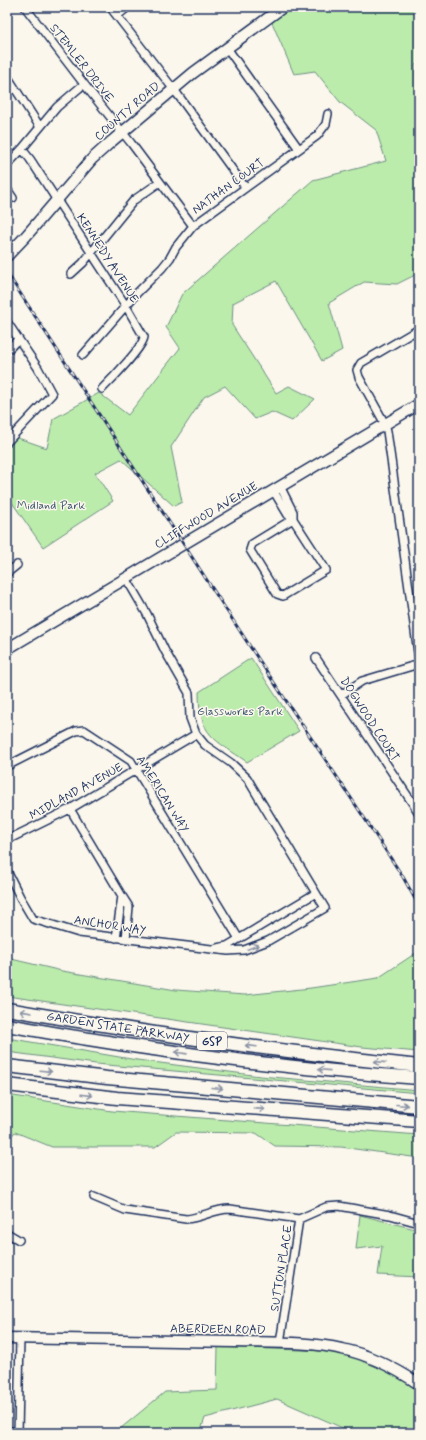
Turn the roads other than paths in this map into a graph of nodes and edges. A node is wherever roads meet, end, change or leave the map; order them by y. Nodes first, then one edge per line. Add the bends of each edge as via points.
1 (25, 7) edge
2 (110, 7) edge
3 (128, 7) edge
4 (283, 7) edge
5 (117, 16) junction
6 (227, 48) junction
7 (7, 76) edge
8 (84, 84) junction
9 (173, 89) junction
10 (328, 114) dead end
11 (40, 127) junction
12 (122, 132) junction
13 (22, 149) junction
14 (299, 149) junction
15 (9, 163) edge
16 (160, 182) junction
17 (245, 187) junction
18 (7, 189) edge
19 (13, 198) dead end
20 (57, 200) junction
21 (193, 226) junction
22 (91, 253) junction
23 (7, 256) edge
24 (71, 274) dead end
25 (126, 306) junction
26 (7, 322) edge
27 (419, 329) edge
28 (18, 339) junction
29 (7, 351) edge
30 (83, 355) dead end
31 (102, 389) dead end
32 (419, 404) edge
33 (386, 424) junction
34 (7, 442) edge
35 (277, 488) junction
36 (293, 519) junction
37 (18, 565) dead end
38 (7, 573) edge
39 (126, 578) junction
40 (7, 649) edge
41 (316, 658) dead end
42 (419, 660) edge
43 (419, 664) edge
44 (341, 695) junction
45 (196, 734) junction
46 (7, 766) edge
47 (136, 769) junction
48 (70, 809) junction
49 (419, 813) edge
50 (7, 840) edge
51 (7, 871) edge
52 (316, 893) junction
53 (122, 896) junction
54 (116, 938) junction
55 (126, 939) junction
56 (239, 939) junction
57 (215, 949) junction
58 (7, 1009) edge
59 (7, 1025) edge
60 (7, 1066) edge
61 (419, 1066) edge
62 (419, 1078) edge
63 (7, 1085) edge
64 (419, 1106) edge
65 (419, 1121) edge
66 (94, 1197) dead end
67 (300, 1219) junction
68 (419, 1223) edge
69 (7, 1233) edge
70 (19, 1240) dead end
71 (7, 1338) edge
72 (20, 1338) junction
73 (280, 1343) junction
74 (419, 1384) edge
75 (7, 1431) edge
76 (18, 1432) edge

1 - 8 street, STEMLER DRIVE
2 - 5 street
3 - 5 street
4 - 6 street, COUNTY ROAD
5 - 9 street
6 - 9 street, COUNTY ROAD via 192,72
6 - 14 street
7 - 11 street
8 - 11 street via 57,107
8 - 12 street, STEMLER DRIVE
9 - 12 street, COUNTY ROAD
9 - 17 street
10 - 14 street, NATHAN COURT via 323,129
11 - 13 street
12 - 16 street, STEMLER DRIVE
12 - 20 street, COUNTY ROAD via 92,159
13 - 15 street
13 - 20 street, KENNEDY AVENUE
14 - 17 street, NATHAN COURT
16 - 21 street, STEMLER DRIVE
16 - 22 street via 134,200
17 - 21 street, NATHAN COURT
18 - 19 street
20 - 22 street, KENNEDY AVENUE
20 - 23 street, COUNTY ROAD
21 - 25 street, NATHAN COURT via 162,268
22 - 24 street
22 - 25 street, KENNEDY AVENUE
25 - 30 street, NATHAN COURT
25 - 31 street, KENNEDY AVENUE via 143,332 144,339
26 - 28 street
27 - 33 street via 358,367 357,373
28 - 29 street
28 - 34 street via 52,394
32 - 33 street, CLIFFWOOD AVENUE
33 - 35 street, CLIFFWOOD AVENUE
33 - 42 street
35 - 36 street via 288,515
35 - 39 street, CLIFFWOOD AVENUE
36 - 36 street via 326,570 283,596 277,594 250,550 252,544
37 - 38 street
39 - 40 street, CLIFFWOOD AVENUE
39 - 45 street via 189,694 190,718
41 - 44 street, DOGWOOD COURT
43 - 44 street via 362,681
44 - 49 street, DOGWOOD COURT
45 - 47 street, MIDLAND AVENUE
45 - 52 street via 205,745 247,778
46 - 47 street, AMERICAN WAY via 76,731 84,730 125,756
47 - 48 street, MIDLAND AVENUE
47 - 56 street, AMERICAN WAY
48 - 50 street, MIDLAND AVENUE
48 - 53 street
51 - 54 street, ANCHOR WAY via 33,918 79,933
52 - 56 street, ANCHOR WAY
57 -> 52 street, ANCHOR WAY via 244,950 268,941 325,908
53 - 54 street
53 - 55 street via 129,907
54 - 55 street, ANCHOR WAY
55 - 57 street, ANCHOR WAY
56 - 57 street, ANCHOR WAY
61 -> 58 highway, GARDEN STATE PARKWAY / GSP via 206,1040
62 -> 59 highway, GARDEN STATE PARKWAY / GSP via 217,1058
60 -> 64 highway via 108,1078
63 -> 65 highway via 117,1098
66 - 67 street via 125,1210 186,1220 221,1209
67 - 68 street via 326,1207 339,1206 383,1213
67 - 73 street, SUTTON PLACE
69 - 70 street
71 - 72 street, ABERDEEN ROAD
72 - 73 street, ABERDEEN ROAD
72 - 76 street
73 - 74 street, ABERDEEN ROAD via 320,1345 362,1354 402,1372
75 - 76 street

